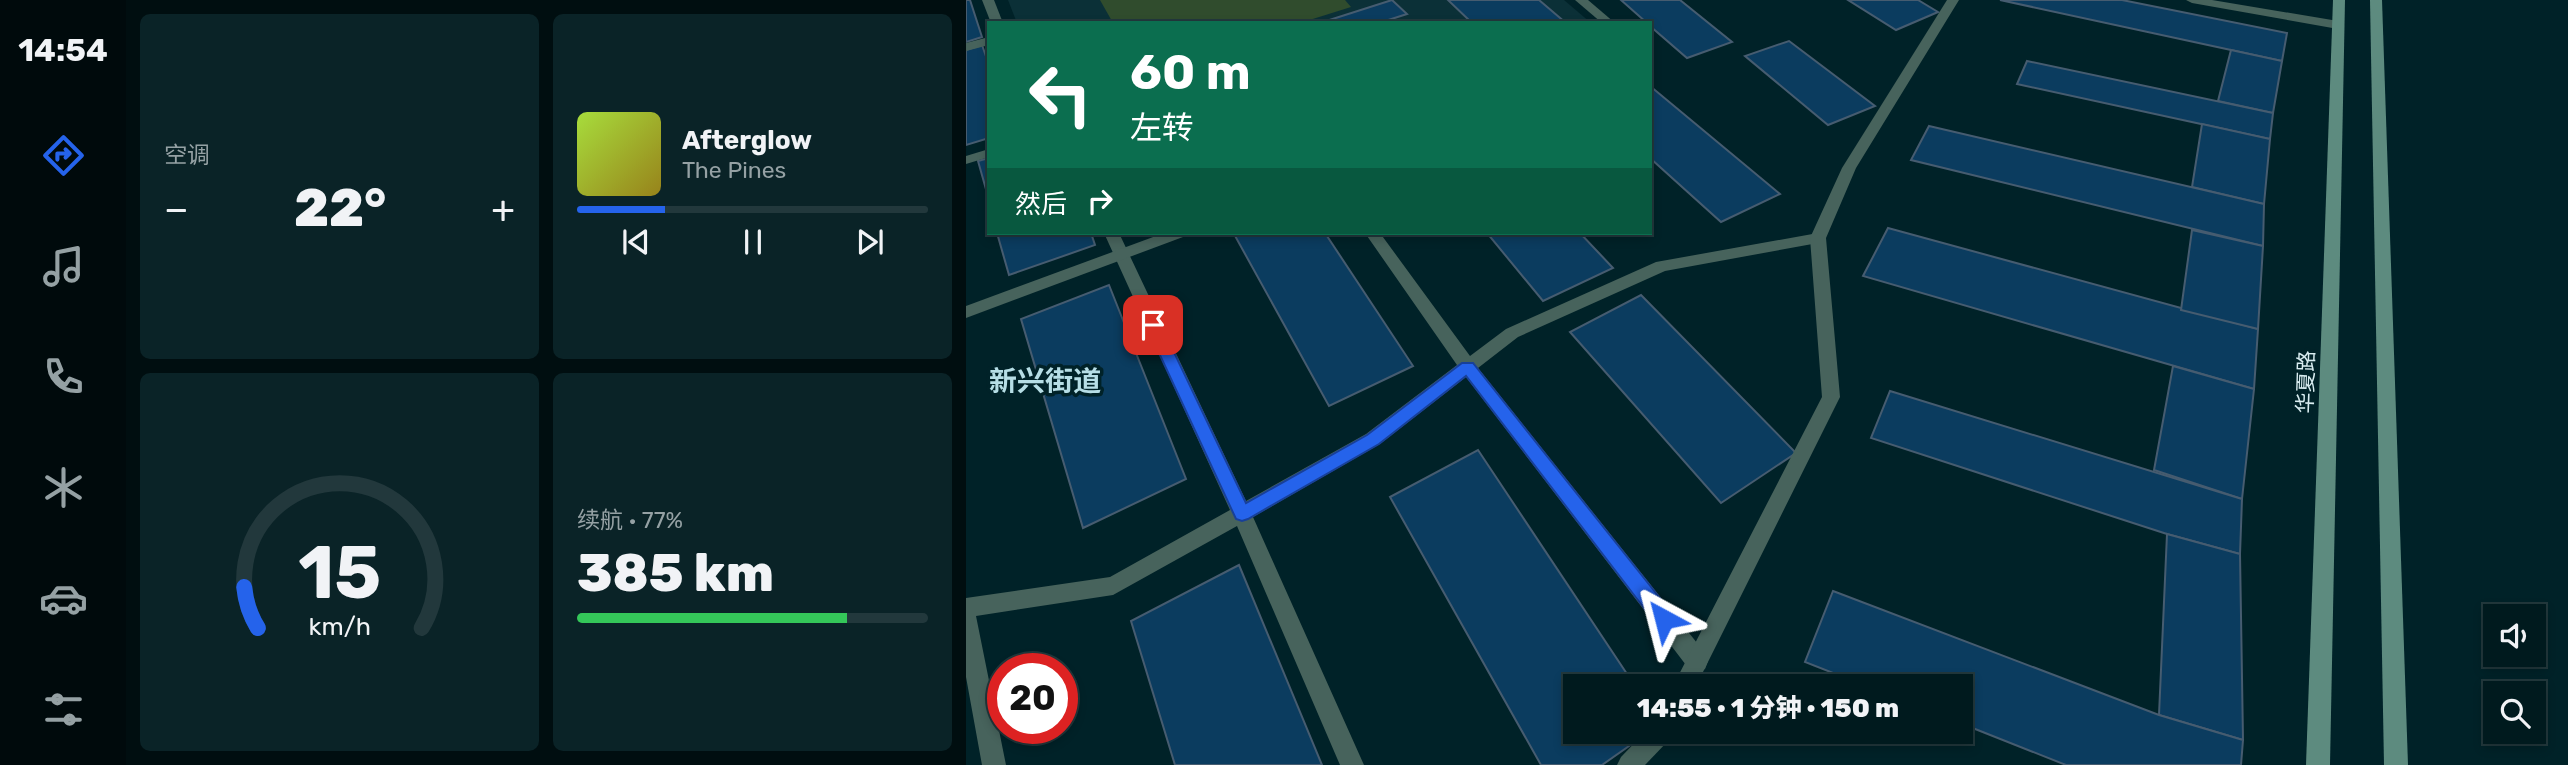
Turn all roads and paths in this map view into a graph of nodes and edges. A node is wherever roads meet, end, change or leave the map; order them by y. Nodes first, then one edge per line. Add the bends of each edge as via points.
1 (988, 0) edge
2 (1581, 0) edge
3 (1953, 0) edge
4 (2192, 0) edge
5 (2339, 0) edge
6 (2376, 0) edge
7 (996, 21) edge
8 (1607, 21) edge
9 (2338, 25) junction
10 (987, 42) edge
11 (966, 47) edge
12 (987, 154) edge
13 (966, 160) edge
14 (1112, 235) edge
15 (1172, 235) edge
16 (1373, 235) edge
17 (1818, 237) junction
18 (1120, 254) junction
19 (966, 312) edge
20 (1468, 367) junction
21 (1242, 514) junction
22 (966, 608) edge
23 (966, 618) edge
24 (1697, 661) junction
25 (1690, 674) edge
26 (1649, 744) edge
27 (994, 765) edge
28 (1352, 765) edge
29 (1629, 765) edge
30 (2318, 765) edge
31 (2396, 765) edge

1 - 7 street
2 - 8 street
3 - 17 street via 1849,168
4 - 9 street
5 - 9 street, 华夏路
6 - 31 street
9 - 30 street, 华夏路
10 - 11 street
12 - 13 street
14 - 18 street
15 - 18 street
16 - 20 street
17 - 20 street via 1662,266 1512,333
17 - 24 street via 1831,397
18 - 19 street
18 - 21 street
20 - 21 street via 1373,439
20 - 24 street
21 - 22 street via 1113,586
21 - 28 street
23 - 27 street
24 - 25 street
26 - 29 street

